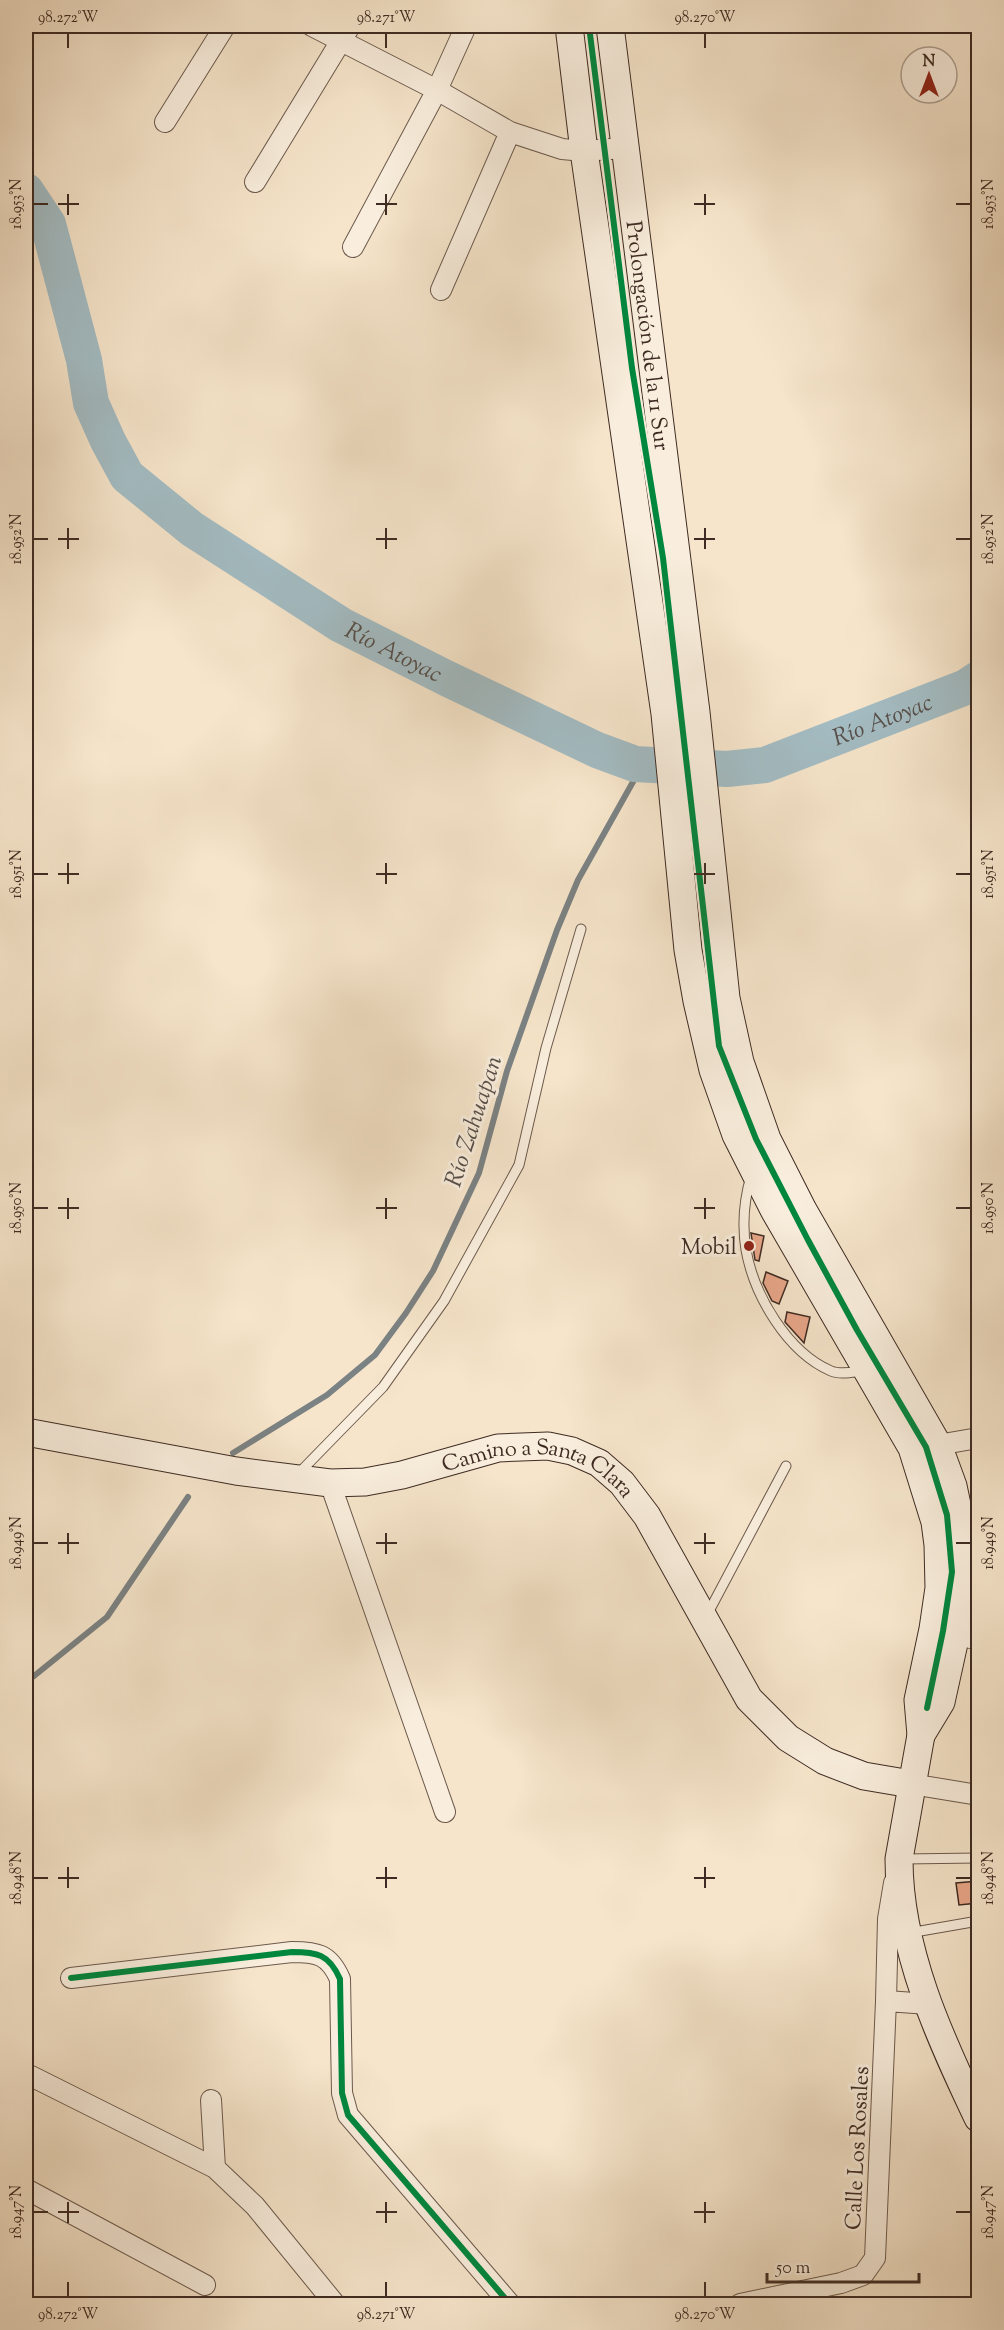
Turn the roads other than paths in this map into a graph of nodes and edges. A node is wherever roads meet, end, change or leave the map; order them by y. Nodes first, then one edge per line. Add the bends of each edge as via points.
1 (225, 26) edge
2 (312, 26) edge
3 (466, 26) edge
4 (569, 26) edge
5 (610, 26) edge
6 (346, 34) edge
7 (437, 90) junction
8 (165, 122) dead end
9 (510, 132) junction
10 (623, 148) junction
11 (584, 152) junction
12 (255, 182) dead end
13 (353, 247) dead end
14 (441, 290) dead end
15 (581, 929) dead end
16 (740, 1062) junction
17 (712, 1070) junction
18 (753, 1168) junction
19 (890, 1362) junction
20 (865, 1370) junction
21 (26, 1432) edge
22 (978, 1438) edge
23 (925, 1447) junction
24 (786, 1466) dead end
25 (293, 1478) junction
26 (330, 1484) junction
27 (705, 1620) junction
28 (967, 1637) edge
29 (921, 1735) junction
30 (911, 1784) junction
31 (978, 1796) edge
32 (445, 1812) dead end
33 (978, 1858) edge
34 (899, 1859) junction
35 (978, 1921) edge
36 (906, 1933) junction
37 (71, 1978) dead end
38 (886, 2001) junction
39 (929, 2004) junction
40 (31, 2076) dead end
41 (211, 2100) dead end
42 (976, 2108) edge
43 (215, 2168) junction
44 (26, 2189) edge
45 (205, 2285) dead end
46 (335, 2304) edge
47 (510, 2304) edge
48 (740, 2304) edge

1 - 8 street
2 - 6 street
3 - 7 street
4 - 11 main road, Prolongación de la 11 Sur
5 - 10 main road, Prolongación de la 11 Sur
6 - 7 street
6 - 12 street
7 - 9 street
7 - 13 street
9 - 11 street
9 - 14 street
10 - 11 street
10 - 16 main road, Prolongación de la 11 Sur via 695,701 726,999
11 - 17 main road, Prolongación de la 11 Sur via 665,714 688,950
15 - 25 lane via 546,1048 519,1165 444,1301 383,1387
16 - 17 main road
16 - 19 main road, Prolongación de la 11 Sur via 767,1139
17 - 18 main road, Prolongación de la 11 Sur
18 - 20 main road, Prolongación de la 11 Sur
18 - 20 lane via 745,1208 746,1249 766,1306 795,1344 832,1372
19 - 20 lane
19 - 23 main road, Prolongación de la 11 Sur
20 - 23 main road, Prolongación de la 11 Sur
21 - 25 main road, Camino a Santa Clara
22 - 23 street
23 - 28 main road, Prolongación de la 11 Sur via 953,1486 963,1533
23 - 29 main road, Prolongación de la 11 Sur via 939,1588 918,1700
24 - 27 lane
25 - 26 main road, Camino a Santa Clara
26 - 27 main road, Camino a Santa Clara via 402,1475 498,1448 548,1446 572,1451 599,1463 622,1484 647,1516
26 - 32 street
27 - 30 main road, Camino a Santa Clara via 749,1699 788,1738 825,1761 864,1776
28 - 29 main road, Prolongación de la 11 Sur via 940,1702
29 - 30 main road, Prolongación de la 11 Sur
30 - 31 street
30 - 34 main road, Prolongación de la 11 Sur
33 - 34 lane
34 - 36 main road, Prolongación de la 11 Sur
34 - 38 street, Calle Los Rosales via 888,1919
35 - 36 lane
36 - 39 main road, Prolongación de la 11 Sur
37 - 47 street via 292,1952 323,1956 340,1979 342,2093 348,2115
38 - 39 street
38 - 48 street, Calle Los Rosales via 875,2258 862,2275 841,2283
39 - 42 main road, Prolongación de la 11 Sur
40 - 43 street
41 - 43 street
43 - 46 street via 255,2206
44 - 45 street

